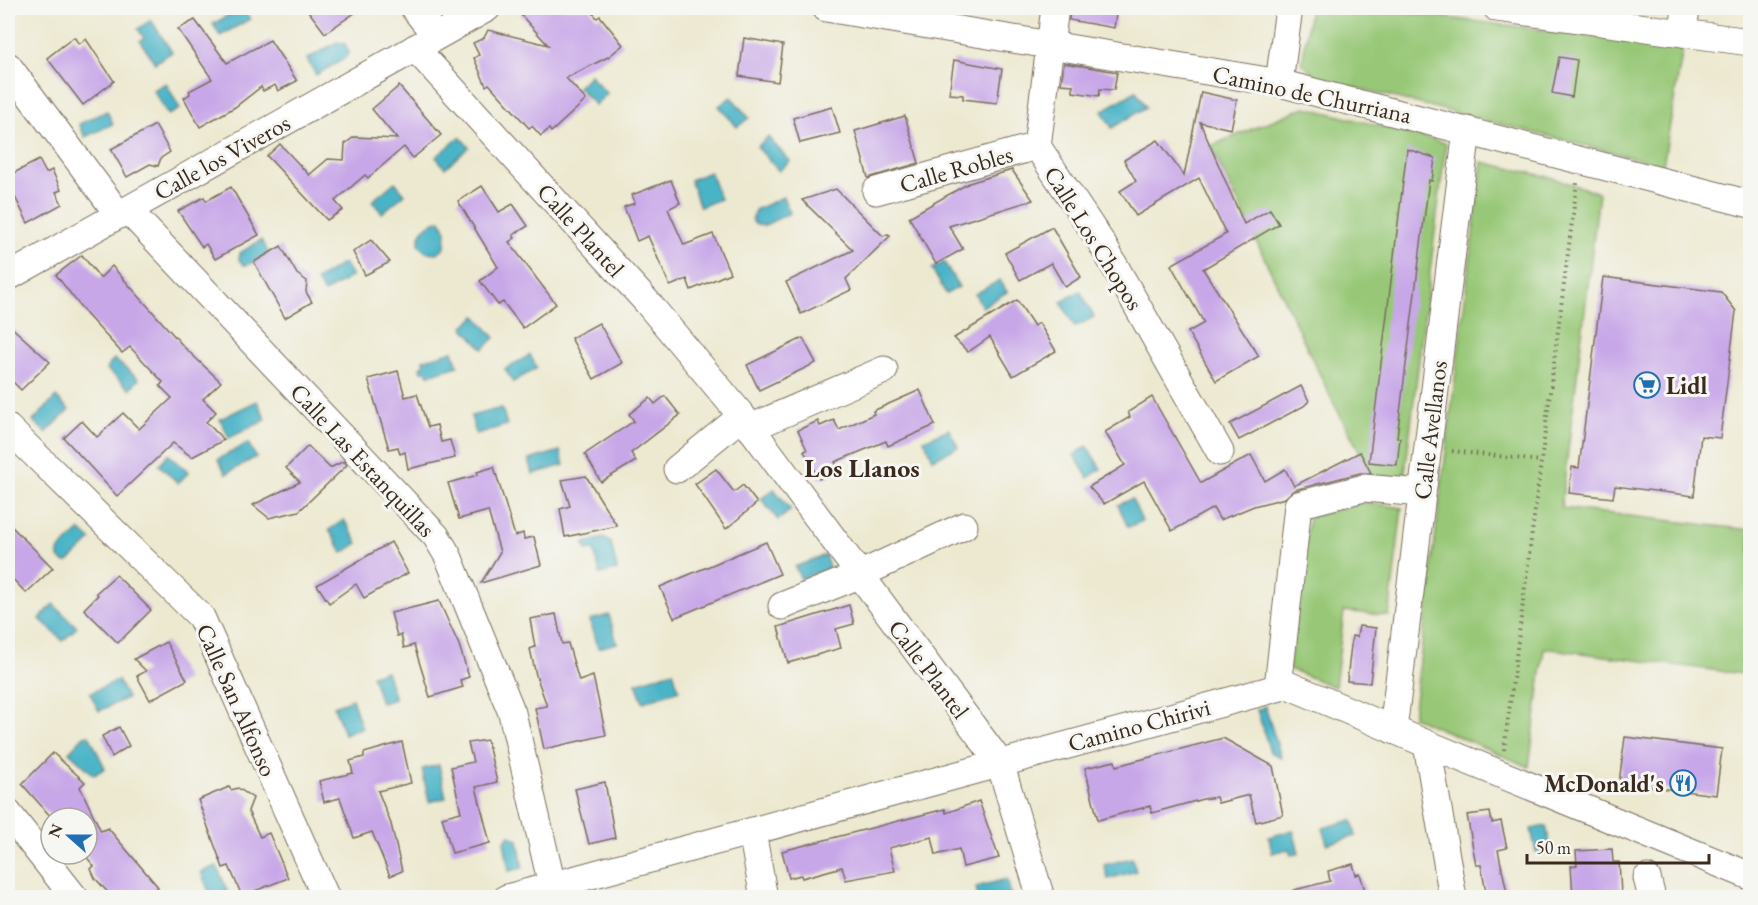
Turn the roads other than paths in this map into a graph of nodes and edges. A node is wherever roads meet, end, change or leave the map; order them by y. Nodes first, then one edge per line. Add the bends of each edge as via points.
1 (414, 8) edge
2 (487, 8) edge
3 (826, 8) edge
4 (1055, 8) edge
5 (1289, 8) edge
6 (1497, 8) edge
7 (873, 11) edge
8 (1684, 20) edge
9 (426, 42) junction
10 (1750, 42) edge
11 (1051, 44) junction
12 (8, 66) edge
13 (1279, 83) junction
14 (1467, 130) junction
15 (1037, 146) junction
16 (876, 191) dead end
17 (1750, 204) edge
18 (124, 213) junction
19 (8, 277) edge
20 (884, 370) dead end
21 (746, 422) junction
22 (8, 428) edge
23 (1220, 452) dead end
24 (677, 469) dead end
25 (1422, 493) junction
26 (964, 526) dead end
27 (859, 575) junction
28 (782, 606) dead end
29 (1278, 687) junction
30 (1393, 730) junction
31 (1427, 744) junction
32 (1000, 763) junction
33 (8, 813) edge
34 (752, 832) junction
35 (1750, 876) edge
36 (554, 891) edge
37 (75, 897) edge
38 (326, 897) edge
39 (507, 897) edge
40 (764, 897) edge
41 (1041, 897) edge
42 (1453, 897) edge

1 - 9 street
2 - 9 street, Calle los Viveros
3 - 7 street
4 - 11 street, Calle Los Chopos
5 - 13 street
6 - 8 street
7 - 11 street, Camino de Churriana
8 - 10 street
9 - 18 street, Calle los Viveros
9 - 21 street, Calle Plantel
11 - 13 street, Camino de Churriana
11 - 15 street, Calle Los Chopos
12 - 18 street, Calle Las Estanquillas
13 - 14 street, Camino de Churriana
14 - 17 street, Camino de Churriana
14 - 25 street, Calle Avellanos
15 - 16 street, Calle Robles
15 - 23 street, Calle Los Chopos via 1101,242
18 - 19 street, Calle los Viveros
18 - 36 street, Calle Las Estanquillas via 436,536 448,556 512,713
20 - 21 street
21 - 24 street
21 - 27 street, Calle Plantel
22 - 38 street, Calle San Alfonso via 201,617
25 - 29 street via 1364,488 1298,504
25 - 30 street, Calle Avellanos
26 - 27 street
27 - 28 street
27 - 32 street, Calle Plantel
29 - 30 street, Camino Chirivi via 1288,684
29 - 32 street, Camino Chirivi
30 - 31 street, Camino Chirivi
31 - 35 street, Camino Chirivi
31 - 42 street
32 - 34 street, Camino Chirivi
32 - 41 street, Calle Plantel
33 - 37 street
34 - 36 street, Camino Chirivi
34 - 40 street
36 - 39 street, Camino Chirivi

